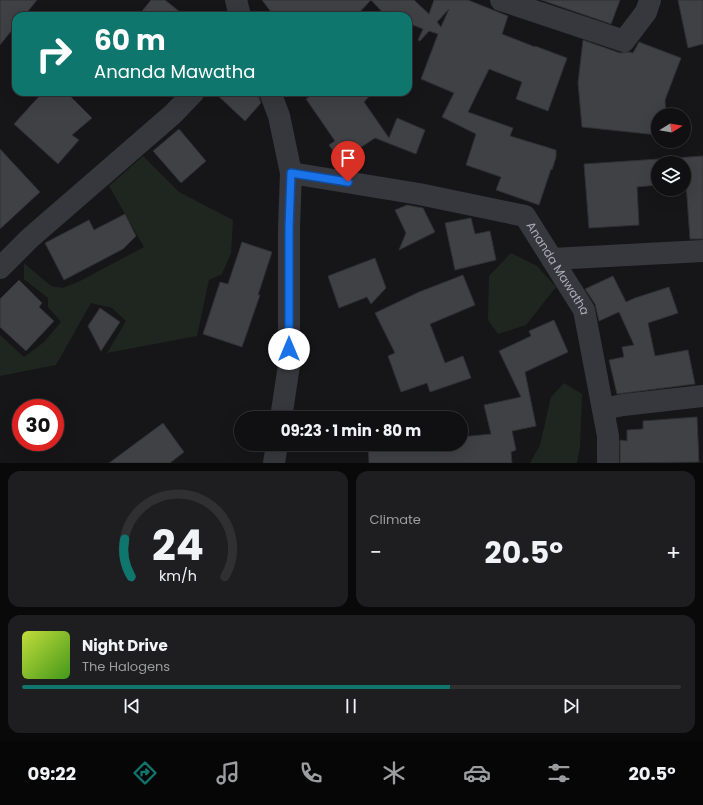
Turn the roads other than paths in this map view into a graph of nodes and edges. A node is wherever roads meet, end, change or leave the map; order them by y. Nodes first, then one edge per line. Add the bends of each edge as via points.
1 (236, 0) edge
2 (501, 0) edge
3 (650, 0) edge
4 (239, 12) edge
5 (190, 96) edge
6 (272, 96) edge
7 (291, 173) junction
8 (703, 251) edge
9 (552, 259) junction
10 (0, 268) edge
11 (703, 396) edge
12 (603, 409) junction
13 (282, 411) edge
14 (276, 451) edge
15 (274, 463) edge
16 (608, 463) edge

1 - 4 street
2 - 3 street via 624,41 646,12
5 - 10 street via 173,114 30,238
6 - 7 street via 279,116
7 - 9 street, Ananda Mawatha via 419,194 525,216
7 - 13 street via 289,364
8 - 9 street
9 - 12 street, Ananda Mawatha via 584,310
11 - 12 street
12 - 16 street, Ananda Mawatha via 608,436
14 - 15 street

